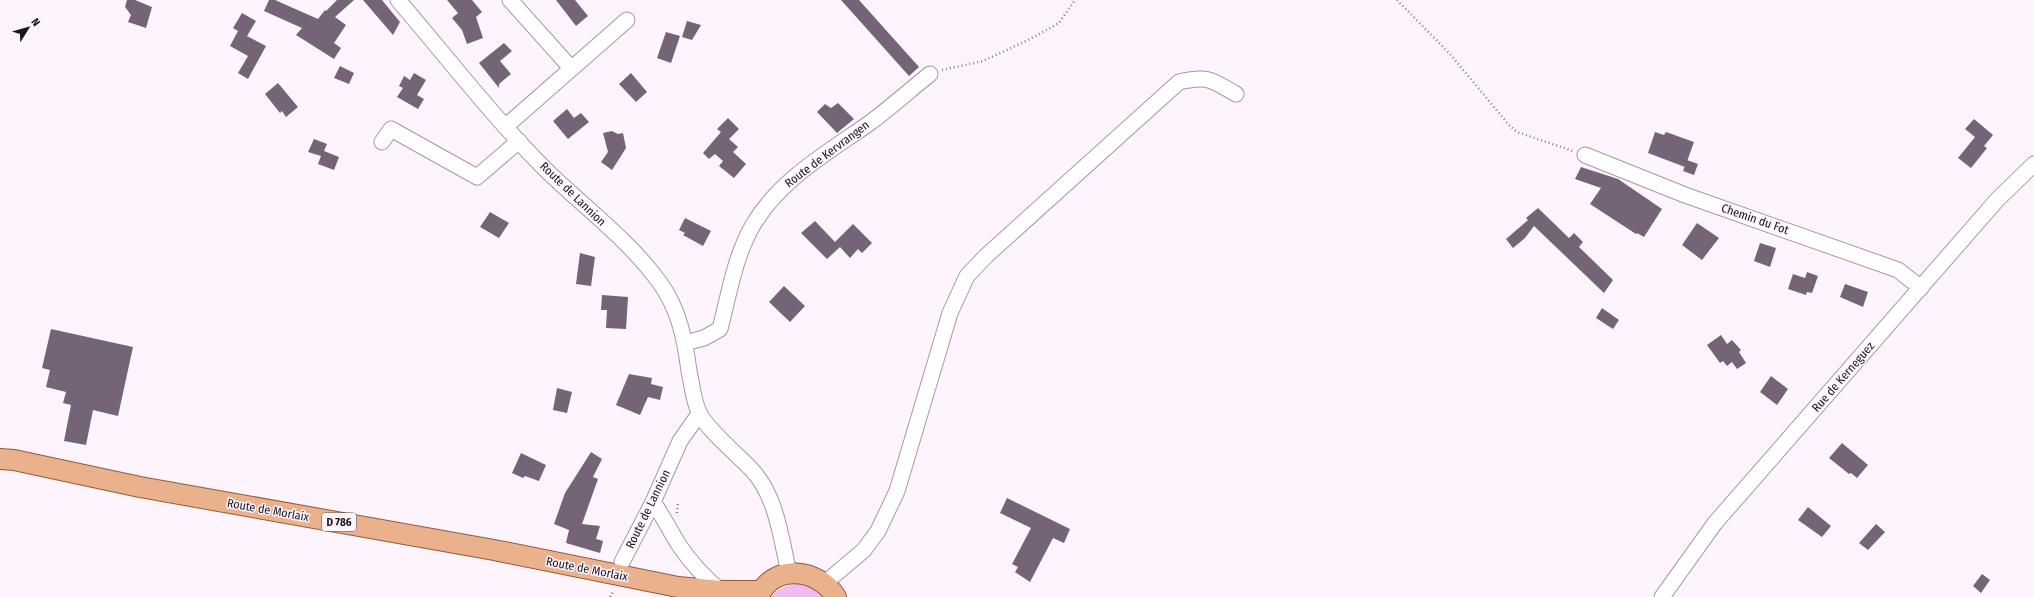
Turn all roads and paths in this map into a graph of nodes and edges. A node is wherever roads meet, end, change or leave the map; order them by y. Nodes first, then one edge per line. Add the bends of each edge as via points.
1 (398, 0) edge
2 (510, 0) edge
3 (1075, 0) edge
4 (1397, 0) edge
5 (627, 20) dead end
6 (571, 68) junction
7 (930, 74) joint
8 (1236, 94) dead end
9 (505, 127) junction
10 (518, 141) junction
11 (382, 142) dead end
12 (1585, 155) joint
13 (2034, 164) edge
14 (1921, 288) junction
15 (685, 343) junction
16 (699, 414) junction
17 (0, 459) edge
18 (653, 502) junction
19 (622, 562) dead end
20 (789, 573) junction
21 (678, 587) junction
22 (831, 590) edge
23 (721, 591) junction
24 (759, 594) edge
25 (698, 597) edge
26 (1662, 597) edge

1 - 9 street, Route de Lannion
2 - 6 street
3 - 7 path via 1059,23 1028,40 983,61
4 - 12 path via 1450,54 1517,132
5 - 6 street
6 - 9 street
7 - 15 street, Route de Kervrangen via 777,192 753,225 741,250 720,329 704,338
8 - 22 street via 1200,77 1180,82 967,276 950,314 898,491 878,531
9 - 10 street, Route de Lannion
10 - 11 street via 477,177 391,129
10 - 15 street, Route de Lannion via 632,251 660,284 676,313
12 - 14 street, Chemin du Fot via 1685,195 1898,270
13 - 14 street, Rue de Kerneguez via 1997,200
14 - 26 street, Rue de Kerneguez via 1716,523
15 - 16 street, Route de Lannion via 693,396
16 - 18 street, Route de Lannion via 680,441
16 - 20 street, Route de Lannion via 754,472 768,493
17 - 21 main road, Route de Morlaix / D 786 via 140,487 494,550
18 - 19 street, Route de Lannion
18 - 23 street via 679,545 704,578
20 - 22 main road via 808,575
20 - 24 main road via 773,580
21 - 23 main road, Route de Morlaix / D 786
21 - 25 main road, Route de Morlaix / D 786
23 - 24 main road, Route de Morlaix / D 786

